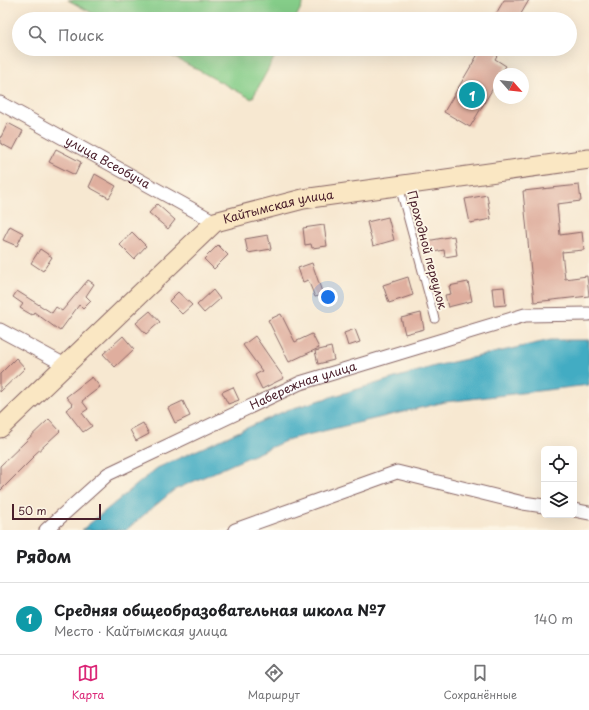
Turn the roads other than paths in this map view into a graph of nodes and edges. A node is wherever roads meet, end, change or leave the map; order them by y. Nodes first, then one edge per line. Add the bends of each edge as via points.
1 (0, 103) edge
2 (589, 160) edge
3 (399, 186) junction
4 (215, 222) junction
5 (589, 314) edge
6 (435, 319) dead end
7 (0, 330) edge
8 (65, 365) junction
9 (0, 428) edge
10 (541, 506) edge
11 (577, 511) edge
12 (589, 513) edge
13 (46, 530) edge
14 (235, 530) edge

1 - 4 street, улица Всеобуча
2 - 3 street, Кайтымская улица
3 - 4 street, Кайтымская улица via 303,199
3 - 6 lane, Проходной переулок
4 - 8 street, Кайтымская улица
5 - 13 street, Набережная улица via 525,315 300,382 108,474
7 - 8 street
8 - 9 street, Кайтымская улица
10 - 14 street via 397,472
11 - 12 street

